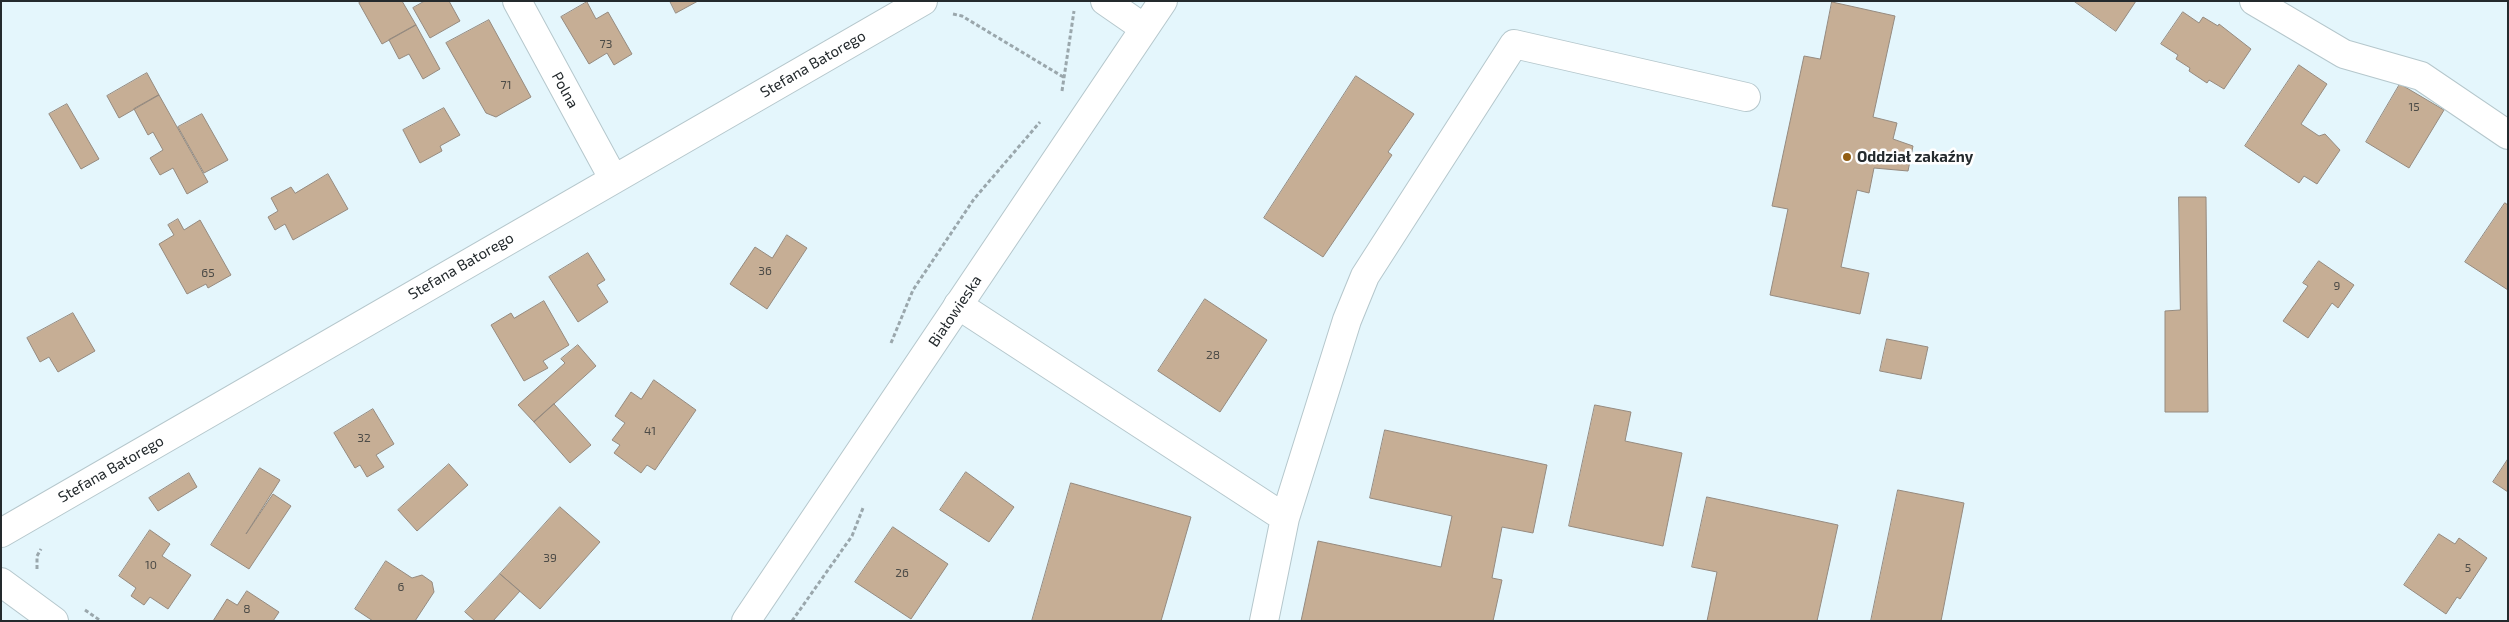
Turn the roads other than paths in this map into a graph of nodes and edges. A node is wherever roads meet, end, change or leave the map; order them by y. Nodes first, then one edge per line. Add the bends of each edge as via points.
1 (517, 1) edge
2 (923, 1) edge
3 (1105, 1) edge
4 (1163, 1) edge
5 (2254, 1) edge
6 (1144, 28) junction
7 (1746, 97) dead end
8 (2508, 135) edge
9 (613, 178) junction
10 (958, 305) junction
11 (1285, 518) junction
12 (1, 533) edge
13 (1, 582) edge
14 (54, 621) edge
15 (746, 621) edge
16 (1264, 621) edge

1 - 9 street, Polna
2 - 9 street, Stefana Batorego
3 - 6 street
4 - 6 street, Białowieska
5 - 8 street via 2344,54 2421,76
6 - 10 street, Białowieska
7 - 11 street via 1514,44 1365,276 1347,320
9 - 12 street, Stefana Batorego
10 - 11 street
10 - 15 street, Białowieska
11 - 16 street
13 - 14 street

